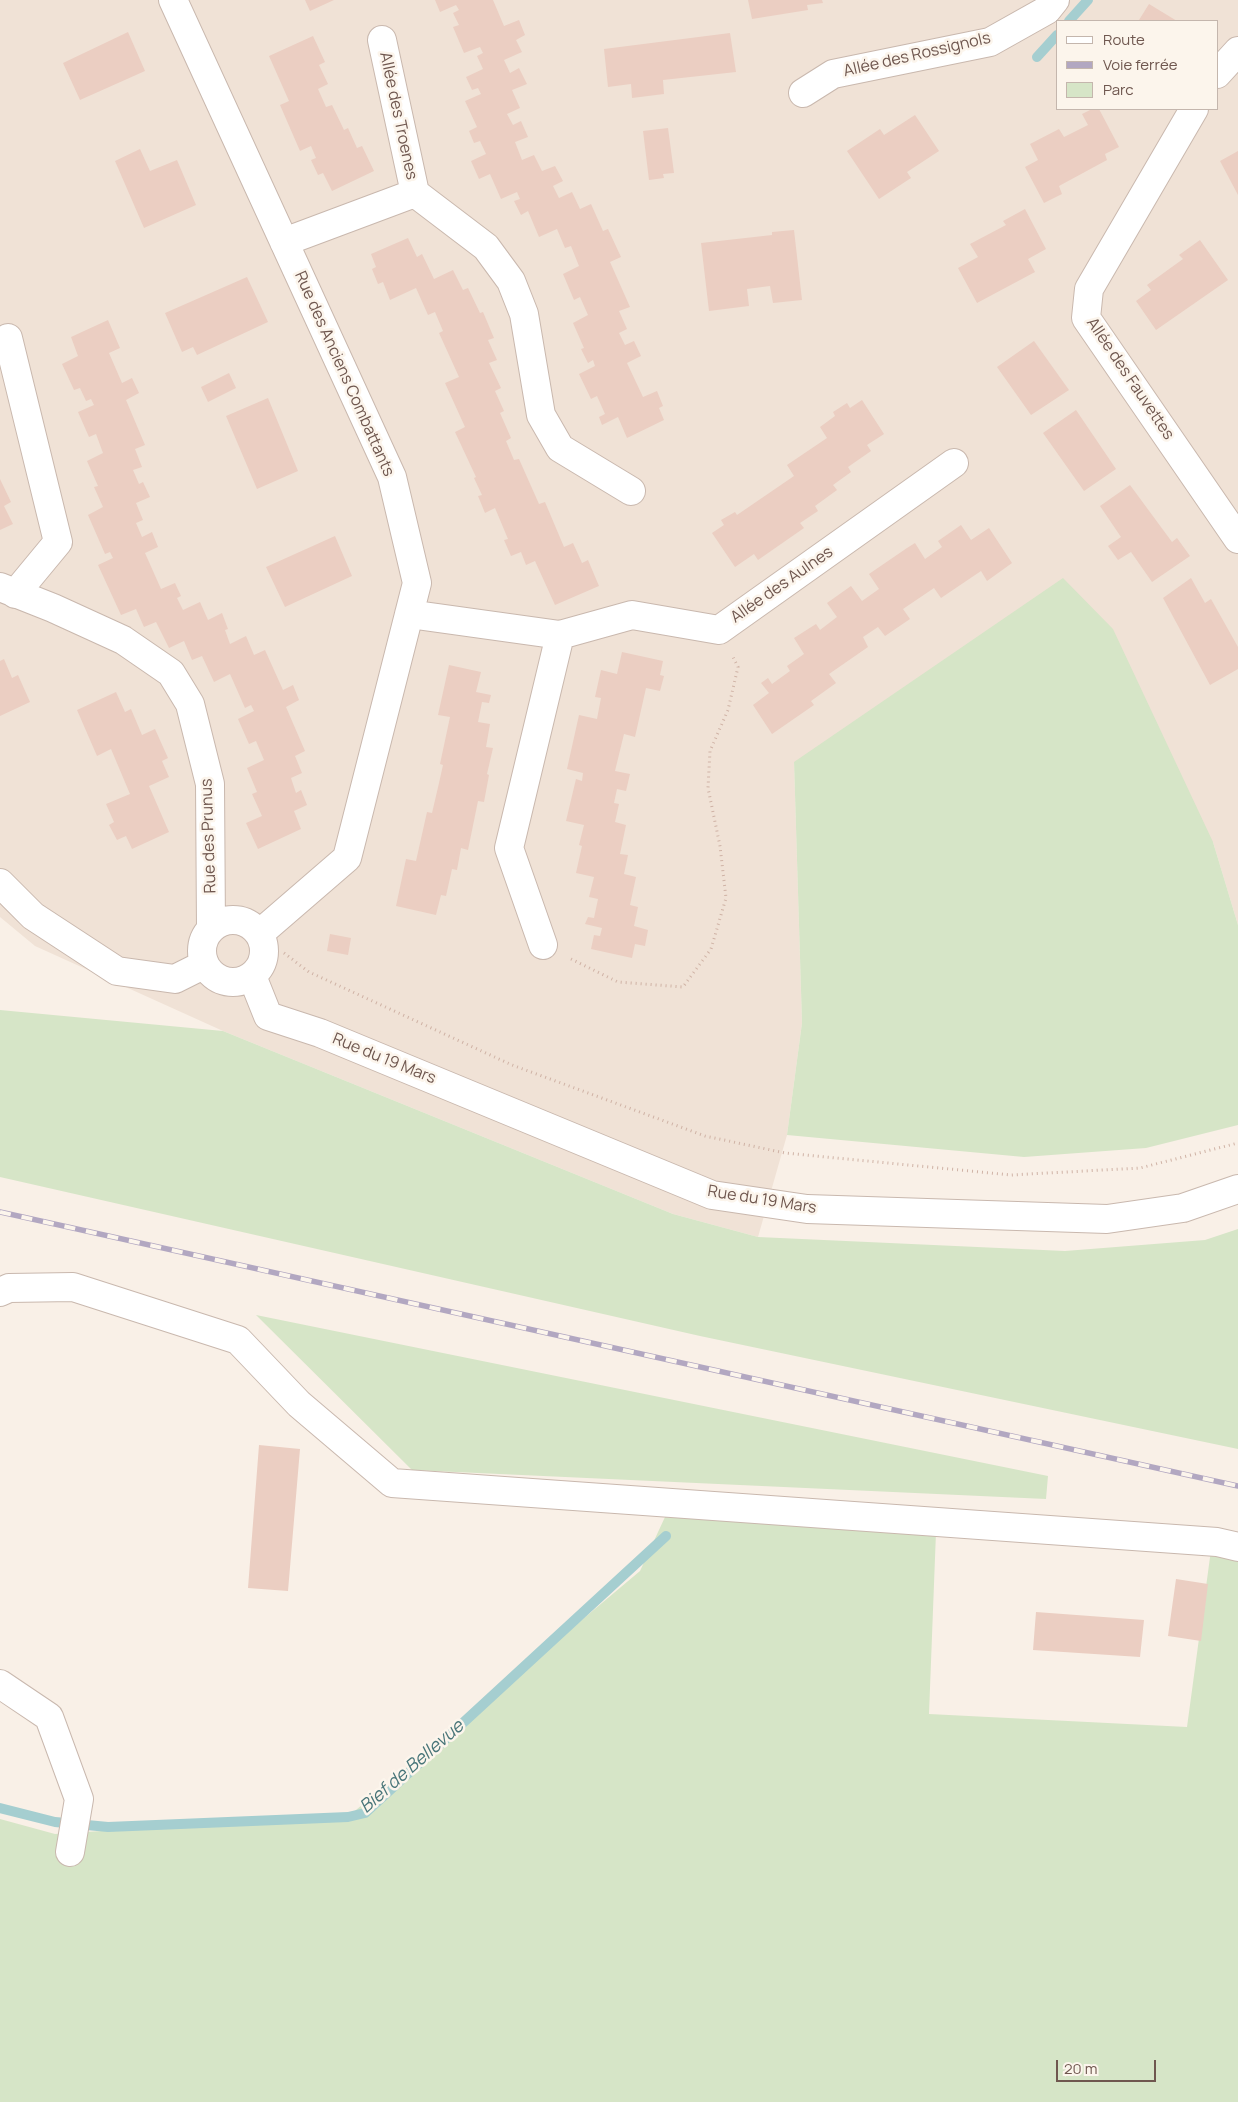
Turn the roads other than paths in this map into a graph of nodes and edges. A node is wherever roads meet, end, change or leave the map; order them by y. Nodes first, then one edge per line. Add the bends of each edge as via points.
1 (172, 0) edge
2 (1055, 0) edge
3 (382, 40) dead end
4 (1238, 50) edge
5 (1218, 73) edge
6 (803, 92) dead end
7 (1193, 110) edge
8 (415, 193) junction
9 (284, 242) junction
10 (8, 338) dead end
11 (954, 463) dead end
12 (631, 492) dead end
13 (1238, 539) edge
14 (8, 590) edge
15 (409, 614) junction
16 (560, 635) junction
17 (0, 883) edge
18 (211, 929) junction
19 (259, 934) junction
20 (543, 945) road end
21 (205, 964) junction
22 (252, 976) junction
23 (1238, 1189) edge
24 (0, 1292) edge
25 (1238, 1547) edge
26 (0, 1684) edge
27 (70, 1852) dead end

1 - 9 street, Rue des Anciens Combattants
2 - 6 street, Allée des Rossignols via 1047,10 990,42 833,74
3 - 8 street, Allée des Troenes
4 - 5 street
7 - 13 street, Allée des Fauvettes via 1089,289 1086,318
8 - 9 street, Allée des Troenes
8 - 12 street, Allée des Troenes via 486,247 511,281 524,314 542,415 560,448
9 - 15 street, Rue des Anciens Combattants via 392,477 416,583
10 - 14 street via 58,542
11 - 16 street, Allée des Aulnes via 719,630 632,615
14 - 18 street, Rue des Prunus via 123,640 171,673 190,704 210,784
15 - 16 street, Allée des Aulnes
15 - 19 street, Rue des Anciens Combattants via 347,858
16 - 20 street via 509,848
17 - 21 street via 33,916 117,971 175,979
18 - 19 street via 220,923 237,921 252,926
18 - 21 street via 202,948
19 - 22 street via 263,957
21 - 22 street via 220,979 243,981
22 - 23 street, Rue du 19 Mars via 268,1016 320,1033 712,1195 807,1209 1107,1219 1183,1208
24 - 25 street via 10,1288 73,1287 238,1340 299,1404 392,1483 1217,1542
26 - 27 street via 49,1717 80,1799

